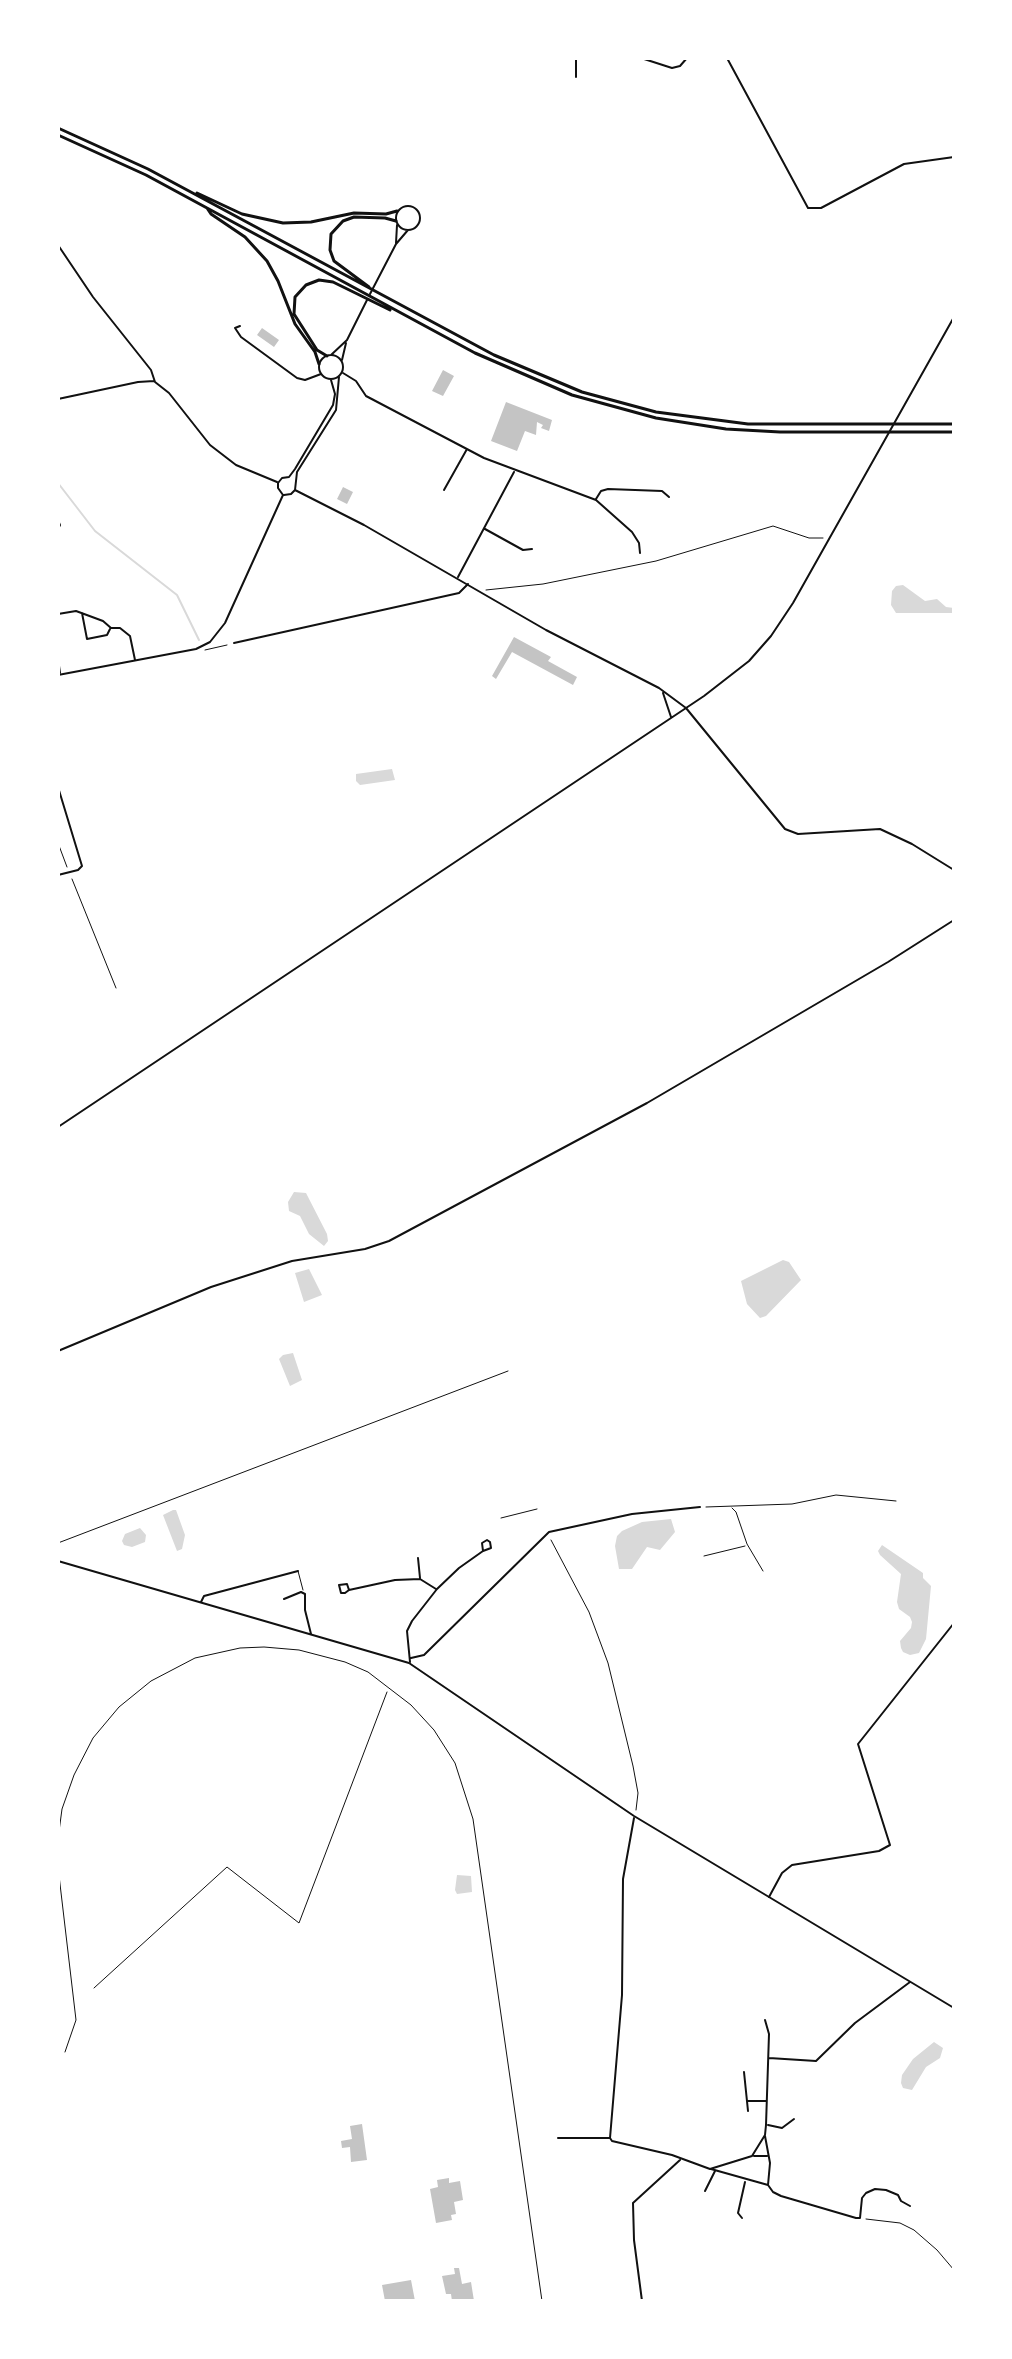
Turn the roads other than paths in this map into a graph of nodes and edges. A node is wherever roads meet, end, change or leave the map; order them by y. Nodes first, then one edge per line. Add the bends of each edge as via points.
1 (576, 58) edge
2 (641, 58) edge
3 (687, 58) edge
4 (727, 58) edge
5 (576, 77) dead end
6 (58, 128) edge
7 (58, 135) edge
8 (954, 157) edge
9 (194, 193) junction
10 (207, 208) junction
11 (397, 211) junction
12 (397, 223) junction
13 (408, 230) junction
14 (396, 244) junction
15 (58, 245) edge
16 (371, 290) junction
17 (398, 312) junction
18 (954, 317) edge
19 (240, 326) dead end
20 (347, 340) junction
21 (329, 355) junction
22 (342, 361) junction
23 (319, 364) junction
24 (343, 373) junction
25 (321, 374) junction
26 (339, 377) junction
27 (331, 380) junction
28 (155, 382) junction
29 (58, 399) edge
30 (954, 424) edge
31 (954, 432) edge
32 (467, 449) junction
33 (515, 471) junction
34 (289, 477) junction
35 (278, 483) junction
36 (295, 483) junction
37 (295, 490) junction
38 (444, 490) dead end
39 (283, 495) junction
40 (669, 497) dead end
41 (596, 500) junction
42 (58, 520) edge
43 (484, 528) junction
44 (58, 529) edge
45 (532, 549) dead end
46 (640, 553) dead end
47 (458, 577) junction
48 (468, 584) junction
49 (82, 613) junction
50 (58, 614) edge
51 (111, 628) junction
52 (234, 643) road end
53 (58, 659) edge
54 (135, 661) junction
55 (59, 675) edge
56 (663, 692) junction
57 (686, 708) junction
58 (671, 718) junction
59 (58, 787) edge
60 (954, 870) edge
61 (58, 875) edge
62 (954, 920) edge
63 (58, 1127) edge
64 (58, 1351) edge
65 (700, 1507) road end
66 (483, 1551) dead end
67 (418, 1558) dead end
68 (58, 1561) edge
69 (298, 1571) joint
70 (420, 1579) junction
71 (437, 1589) junction
72 (349, 1590) dead end
73 (303, 1592) junction
74 (284, 1599) dead end
75 (201, 1603) junction
76 (954, 1623) edge
77 (311, 1635) junction
78 (411, 1658) junction
79 (409, 1663) junction
80 (634, 1816) junction
81 (58, 1839) edge
82 (58, 1867) edge
83 (768, 1898) junction
84 (910, 1982) junction
85 (954, 2008) edge
86 (765, 2020) dead end
87 (65, 2052) dead end
88 (768, 2058) junction
89 (744, 2072) dead end
90 (747, 2101) junction
91 (767, 2101) junction
92 (748, 2111) dead end
93 (794, 2119) dead end
94 (766, 2125) junction
95 (765, 2135) junction
96 (558, 2138) dead end
97 (610, 2138) junction
98 (752, 2156) junction
99 (769, 2156) junction
100 (680, 2160) junction
101 (710, 2169) junction
102 (715, 2171) junction
103 (745, 2181) junction
104 (768, 2185) junction
105 (705, 2191) dead end
106 (910, 2206) dead end
107 (742, 2218) dead end
108 (542, 2301) edge
109 (642, 2301) edge

1 - 5 street
2 - 3 street via 672,68
4 - 8 street via 808,208 821,208 904,164
6 - 9 highway
7 - 10 highway
9 - 11 highway via 283,223
9 - 16 highway
10 - 17 highway
10 - 23 highway via 267,261
11 - 12 street
11 - 13 street via 412,206 419,213 417,226
12 - 13 street
12 - 14 street
12 - 16 highway via 354,217 331,234 334,261
13 - 14 street
14 - 20 street
15 - 28 street
16 - 30 highway via 544,378 629,406 748,424
17 - 21 highway via 333,282 306,285 295,297 294,314 315,347
17 - 31 highway via 522,376 673,422 726,429
18 - 57 street via 771,636 738,671
19 - 25 street via 235,328 241,337 297,378
20 - 21 street
20 - 22 street
21 - 22 street
21 - 23 street
22 - 24 street
23 - 25 street
24 - 26 street
24 - 32 street via 366,396
25 - 27 street
26 - 27 street
26 - 36 street via 337,408
27 - 34 street via 332,410
28 - 29 street
28 - 35 street via 217,452
32 - 33 street
32 - 38 street
33 - 41 street
33 - 43 street
34 - 35 street
34 - 36 street
35 - 39 street
36 - 37 street
37 - 39 street
37 - 47 street
39 - 54 street via 215,638 196,649
40 - 41 street via 662,491 608,489
41 - 46 street via 632,532
42 - 44 street
43 - 45 street via 523,550
43 - 47 street
47 - 48 street
48 - 52 street via 459,593
48 - 56 street
49 - 50 street
49 - 51 street
49 - 51 street via 87,639 107,635
51 - 54 street via 130,636
53 - 55 street
54 - 55 street
56 - 57 street
56 - 58 street
57 - 58 street
57 - 60 street via 785,829 806,834 880,829
58 - 63 street
59 - 61 street via 82,866
62 - 64 street via 647,1103 389,1241 281,1264 190,1295
65 - 78 street via 632,1514 549,1532 424,1655
66 - 71 street
67 - 70 street
68 - 75 street
69 - 73 lane
69 - 75 street via 204,1596
70 - 71 street
70 - 72 street
71 - 78 street via 408,1627
73 - 74 street
73 - 77 street
75 - 77 street
76 - 83 street via 858,1744 890,1845 792,1865
77 - 79 street
78 - 79 street
79 - 80 street
80 - 83 street
80 - 97 street via 623,1879 622,1995
81 - 108 lane via 62,1809 93,1738 151,1681 195,1658 240,1648 299,1650 345,1662 411,1705 455,1763 473,1819
82 - 87 lane via 76,2020
83 - 84 street
84 - 85 street
84 - 88 street via 816,2061
86 - 88 street
88 - 91 street
89 - 90 street
90 - 91 street
90 - 92 street
91 - 94 street
93 - 94 street via 782,2128
94 - 95 street
95 - 98 street
95 - 99 street
96 - 97 street
97 - 100 street
98 - 99 street
98 - 101 street
99 - 104 street
100 - 101 street
100 - 109 street via 633,2203
101 - 102 street
102 - 103 street
102 - 105 street
103 - 104 street
103 - 107 street via 738,2213
104 - 106 street via 781,2196 860,2218 862,2198 875,2189 898,2195

